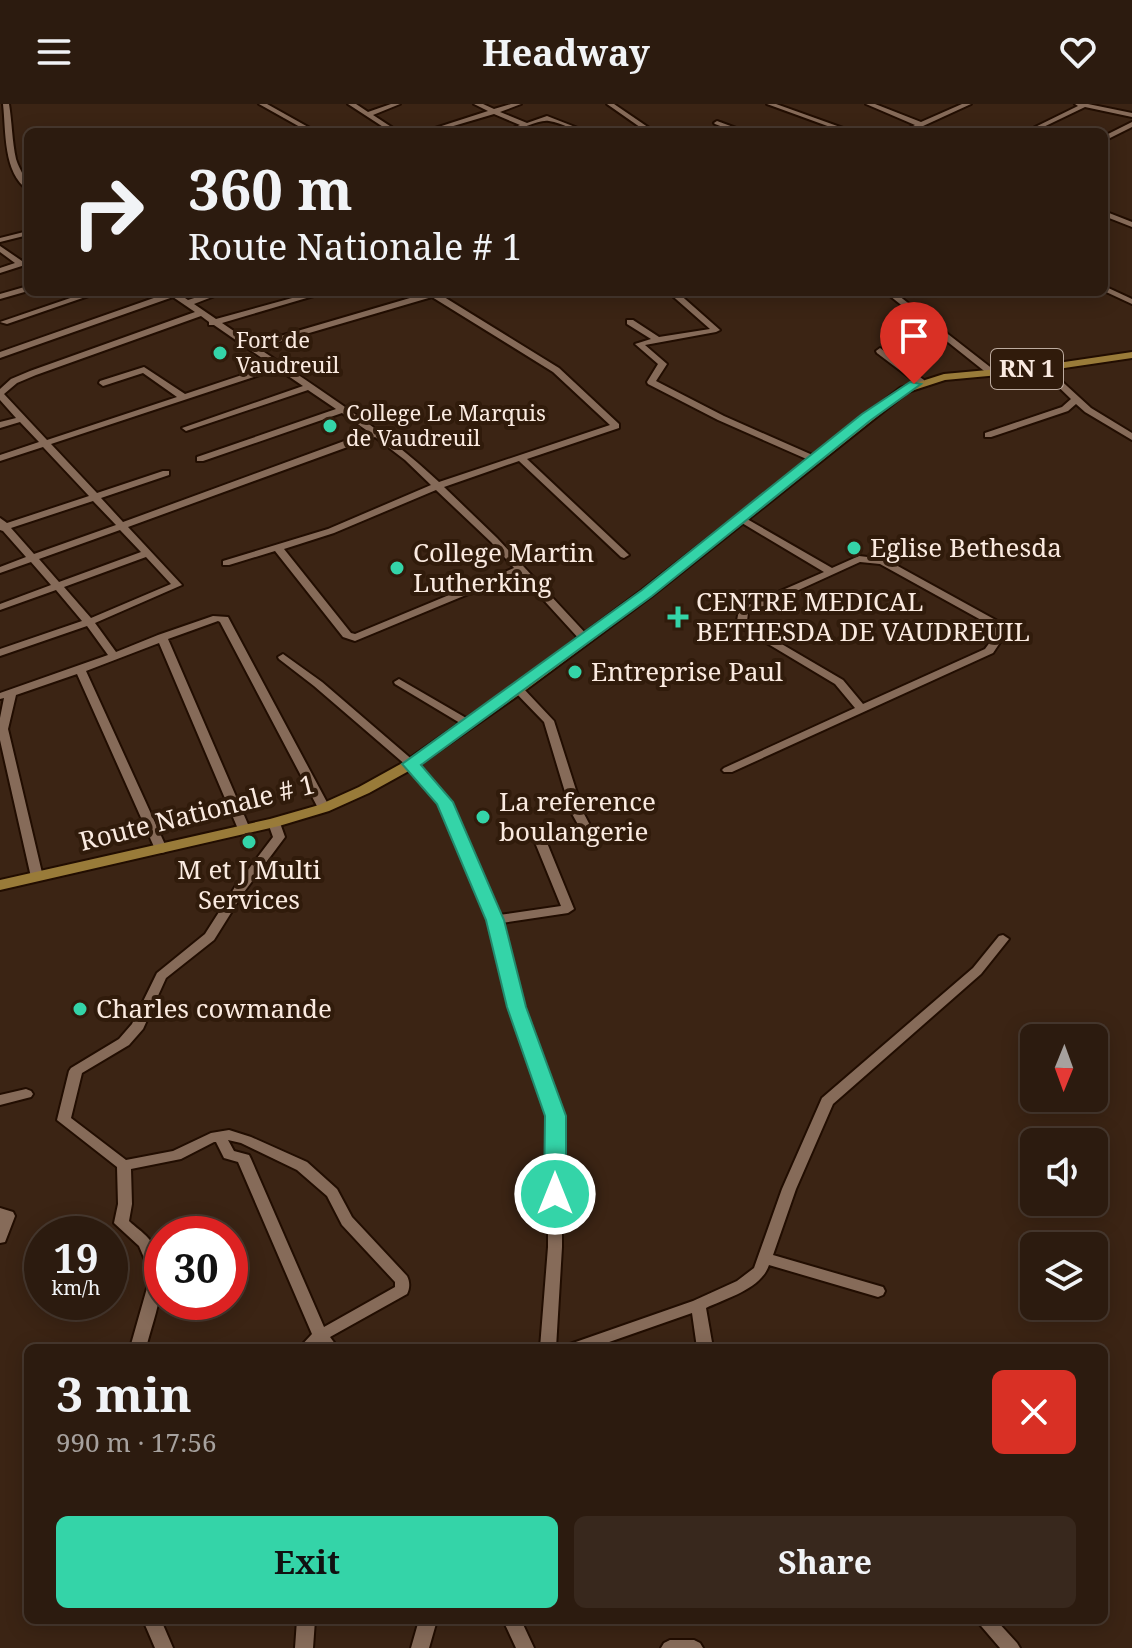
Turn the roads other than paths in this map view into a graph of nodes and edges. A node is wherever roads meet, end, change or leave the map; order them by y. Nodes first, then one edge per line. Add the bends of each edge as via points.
1 (6, 104) edge
2 (262, 104) edge
3 (351, 104) edge
4 (397, 104) edge
5 (477, 104) edge
6 (518, 104) edge
7 (610, 104) edge
8 (770, 104) edge
9 (869, 104) edge
10 (966, 104) edge
11 (1082, 105) edge
12 (495, 111) junction
13 (368, 114) junction
14 (1132, 115) edge
15 (717, 123) dead end
16 (920, 124) junction
17 (1132, 124) edge
18 (526, 125) junction
19 (307, 128) edge
20 (390, 128) edge
21 (439, 128) edge
22 (518, 128) edge
23 (575, 128) edge
24 (646, 128) edge
25 (731, 128) edge
26 (839, 128) edge
27 (912, 128) edge
28 (1036, 128) edge
29 (1108, 137) edge
30 (24, 169) edge
31 (16, 170) junction
32 (24, 185) edge
33 (1108, 214) edge
34 (1130, 221) edge
35 (24, 234) edge
36 (0, 240) edge
37 (0, 248) edge
38 (24, 262) edge
39 (0, 271) edge
40 (24, 289) edge
41 (1108, 290) edge
42 (84, 296) edge
43 (164, 296) edge
44 (177, 296) edge
45 (209, 296) edge
46 (309, 296) edge
47 (421, 296) edge
48 (436, 296) edge
49 (677, 296) edge
50 (894, 296) edge
51 (0, 297) edge
52 (1132, 302) edge
53 (188, 303) junction
54 (201, 313) junction
55 (4, 322) dead end
56 (630, 322) dead end
57 (212, 323) junction
58 (658, 340) junction
59 (252, 347) junction
60 (880, 351) dead end
61 (0, 355) edge
62 (1131, 356) edge
63 (278, 366) junction
64 (1044, 368) junction
65 (991, 372) junction
66 (921, 382) junction
67 (103, 383) dead end
68 (309, 387) junction
69 (0, 394) edge
70 (182, 396) junction
71 (1076, 399) junction
72 (342, 410) junction
73 (21, 419) junction
74 (0, 425) edge
75 (186, 428) dead end
76 (376, 433) junction
77 (988, 435) dead end
78 (1132, 437) edge
79 (47, 443) junction
80 (520, 457) junction
81 (0, 458) edge
82 (200, 459) dead end
83 (814, 459) junction
84 (166, 473) dead end
85 (437, 486) junction
86 (96, 497) junction
87 (740, 518) junction
88 (121, 524) junction
89 (2, 526) edge
90 (278, 548) junction
91 (148, 553) junction
92 (624, 555) dead end
93 (33, 558) junction
94 (226, 563) dead end
95 (521, 569) junction
96 (0, 570) edge
97 (832, 572) junction
98 (58, 586) junction
99 (0, 607) edge
100 (89, 622) junction
101 (162, 637) junction
102 (585, 639) junction
103 (0, 653) edge
104 (113, 655) junction
105 (283, 657) dead end
106 (81, 672) junction
107 (399, 682) dead end
108 (518, 689) junction
109 (5, 695) edge
110 (861, 709) junction
111 (469, 724) junction
112 (411, 764) junction
113 (728, 770) dead end
114 (324, 808) junction
115 (274, 823) junction
116 (244, 829) junction
117 (161, 849) junction
118 (37, 877) junction
119 (0, 885) edge
120 (495, 920) junction
121 (1003, 939) dead end
122 (26, 1094) dead end
123 (0, 1100) edge
124 (220, 1137) junction
125 (124, 1165) junction
126 (0, 1213) edge
127 (0, 1238) edge
128 (766, 1259) junction
129 (878, 1291) dead end
130 (698, 1305) junction
131 (325, 1342) edge
132 (139, 1344) edge
133 (548, 1344) edge
134 (586, 1344) edge
135 (704, 1344) edge
136 (154, 1624) edge
137 (306, 1624) edge
138 (427, 1624) edge
139 (514, 1624) edge
140 (989, 1624) edge
141 (164, 1648) edge
142 (304, 1648) edge
143 (420, 1648) edge
144 (525, 1648) edge
145 (670, 1648) edge
146 (694, 1648) edge
147 (1011, 1648) edge

1 - 31 street
2 - 19 street
3 - 13 street
4 - 13 street
5 - 12 street
6 - 12 street
7 - 24 street
8 - 26 street
9 - 16 street
10 - 16 street
11 - 14 street
11 - 28 street
12 - 18 street
12 - 21 street
13 - 20 street
15 - 25 street
16 - 27 street
17 - 29 street
18 - 22 street
18 - 23 street via 551,118
30 - 31 street
31 - 32 street
33 - 34 street
35 - 36 street
37 - 38 street
38 - 39 street
40 - 51 street
41 - 52 street
42 - 55 street
43 - 61 street
44 - 53 street
45 - 53 street
46 - 57 street
47 - 59 street
48 - 80 street via 556,370 615,424
49 - 58 street via 716,330
50 - 65 street
53 - 54 street
54 - 57 street
54 - 69 street via 33,373
56 - 58 street
57 - 59 street
58 - 83 street via 639,344 663,364 651,382
59 - 63 street
60 - 66 street
62 - 64 main road, Route Nationale # 1 / RN 1
63 - 68 street
63 - 70 street
64 - 65 main road, Route Nationale # 1 / RN 1
64 - 71 street
65 - 66 main road, Route Nationale # 1 / RN 1
66 - 83 main road, Route Nationale # 1 / RN 1 via 888,400
67 - 70 street via 144,370
68 - 72 street
68 - 75 street
69 - 73 street
70 - 79 street
71 - 77 street via 1065,409
71 - 78 street
72 - 76 street
72 - 82 street
73 - 74 street
73 - 79 street
76 - 85 street
76 - 88 street
79 - 81 street
79 - 86 street
80 - 85 street
80 - 92 street
83 - 87 main road, Route Nationale # 1 / RN 1
84 - 86 street
85 - 90 street
85 - 95 street
86 - 88 street
86 - 89 street
87 - 97 street
87 - 102 main road, Route Nationale # 1 / RN 1
88 - 91 street
88 - 93 street
89 - 93 street
90 - 94 street
90 - 95 street via 347,635 355,638
91 - 98 street
91 - 100 street via 176,586
93 - 96 street
93 - 98 street
95 - 102 street
97 - 110 street via 740,616 745,627 839,682
97 - 110 street via 859,559 882,561 997,625 998,638 989,651
98 - 99 street
98 - 100 street
100 - 103 street
100 - 104 street
101 - 104 street
101 - 114 street via 224,619
101 - 116 street
102 - 108 main road, Route Nationale # 1 / RN 1
104 - 106 street
105 - 112 street
106 - 109 street
106 - 117 street
107 - 111 street
108 - 111 main road, Route Nationale # 1 / RN 1
108 - 120 street via 549,721 587,831 538,835 568,909
109 - 118 street via 3,729
110 - 113 street
111 - 112 main road, Route Nationale # 1 / RN 1
112 - 114 main road, Route Nationale # 1 / RN 1
112 - 120 street via 445,802
114 - 115 main road, Route Nationale # 1 / RN 1
115 - 116 main road, Route Nationale # 1 / RN 1
115 - 125 street via 279,837 210,937 161,976 138,1026 124,1042 76,1071 64,1120
116 - 117 main road, Route Nationale # 1 / RN 1
117 - 118 main road, Route Nationale # 1 / RN 1
118 - 119 main road, Route Nationale # 1 / RN 1
120 - 133 street via 516,1007 555,1116
121 - 128 street via 977,971 827,1101
122 - 123 street
124 - 125 street via 176,1155
124 - 131 street via 229,1154 244,1159
124 - 131 street via 246,1140 302,1166 332,1193 347,1221 402,1280 402,1290
125 - 132 street via 121,1223 145,1243 158,1274
126 - 127 street via 8,1216
128 - 129 street
128 - 130 street via 742,1285
130 - 134 street
130 - 135 street
136 - 141 street
137 - 142 street
138 - 143 street
139 - 144 street
140 - 147 street
145 - 146 street

